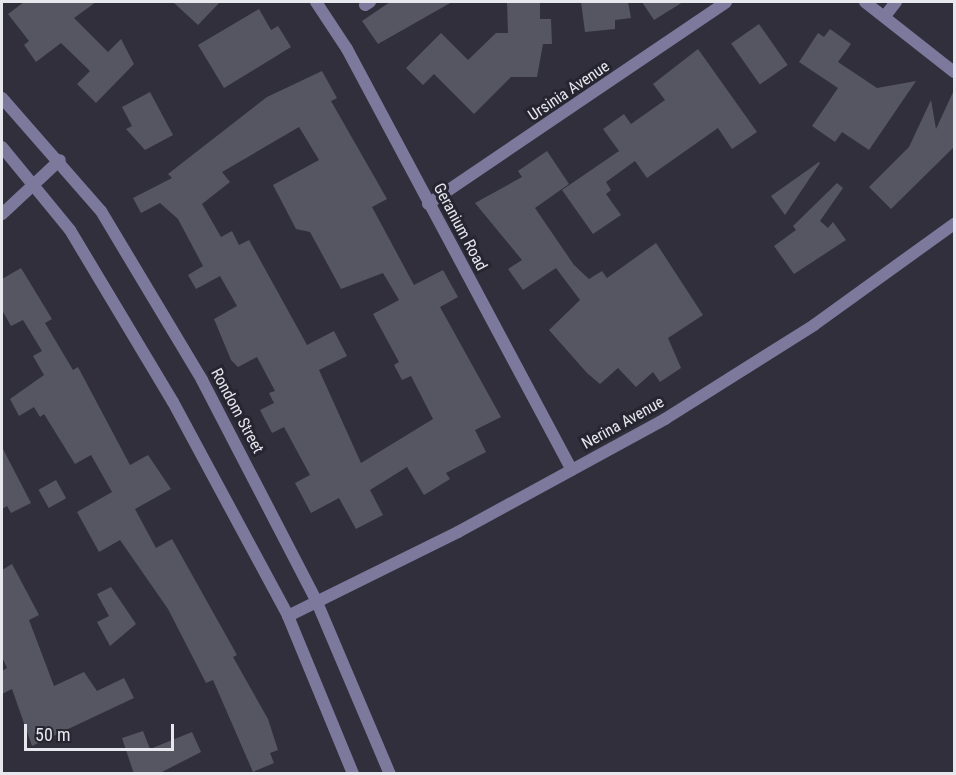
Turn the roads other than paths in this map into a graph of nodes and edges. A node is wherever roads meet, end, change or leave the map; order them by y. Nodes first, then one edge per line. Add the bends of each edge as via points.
1 (316, 2) edge
2 (726, 2) edge
3 (865, 2) edge
4 (896, 2) edge
5 (885, 16) junction
6 (954, 72) edge
7 (2, 98) edge
8 (2, 147) edge
9 (60, 160) junction
10 (37, 184) junction
11 (428, 204) junction
12 (2, 214) edge
13 (954, 224) edge
14 (572, 470) junction
15 (316, 600) junction
16 (288, 616) junction
17 (353, 774) edge
18 (390, 774) edge

1 - 11 street, Geranium Road
2 - 11 street, Ursinia Avenue
3 - 5 street
4 - 5 street
5 - 6 street
7 - 9 street, Rondom Street
8 - 10 street
9 - 10 street
9 - 15 street, Rondom Street via 101,210 167,320
10 - 12 street
10 - 16 street via 108,288
11 - 14 street, Geranium Road
13 - 14 street, Nerina Avenue via 746,369
14 - 15 street, Nerina Avenue
15 - 16 street, Nerina Avenue
15 - 18 street, Rondom Street
16 - 17 street

